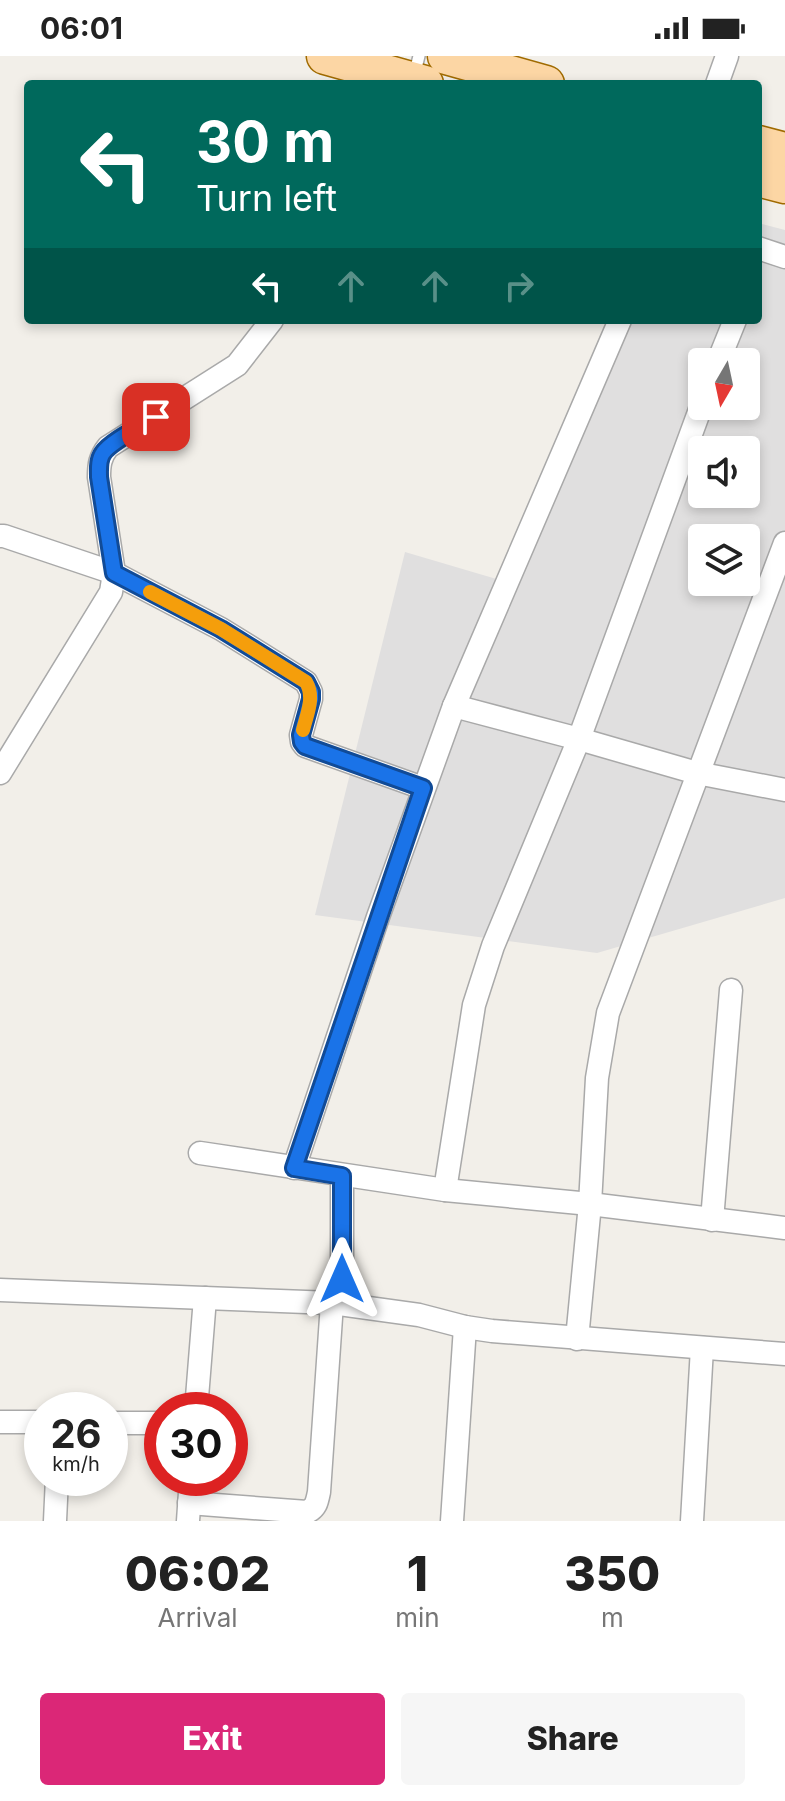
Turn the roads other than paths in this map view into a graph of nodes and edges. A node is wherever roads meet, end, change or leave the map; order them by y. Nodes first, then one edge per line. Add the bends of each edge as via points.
1 (325, 56) edge
2 (446, 56) edge
3 (727, 56) edge
4 (417, 76) edge
5 (532, 80) edge
6 (718, 80) edge
7 (762, 145) edge
8 (785, 151) edge
9 (762, 179) edge
10 (785, 185) edge
11 (762, 253) edge
12 (785, 257) edge
13 (269, 324) edge
14 (618, 324) edge
15 (733, 324) edge
16 (724, 348) edge
17 (696, 420) edge
18 (0, 536) edge
19 (785, 543) edge
20 (114, 573) junction
21 (454, 706) junction
22 (579, 739) junction
23 (0, 773) edge
24 (697, 773) junction
25 (423, 788) junction
26 (785, 790) edge
27 (731, 990) dead end
28 (200, 1153) dead end
29 (294, 1168) junction
30 (342, 1176) junction
31 (445, 1190) junction
32 (590, 1204) junction
33 (712, 1220) junction
34 (785, 1228) edge
35 (0, 1290) edge
36 (205, 1298) junction
37 (337, 1304) junction
38 (465, 1327) junction
39 (577, 1339) junction
40 (702, 1348) junction
41 (785, 1354) edge
42 (197, 1392) edge
43 (0, 1422) edge
44 (24, 1422) edge
45 (56, 1496) edge
46 (188, 1512) edge
47 (55, 1521) edge
48 (452, 1521) edge
49 (692, 1521) edge

1 - 4 main road
2 - 5 main road
3 - 6 street
7 - 8 main road
9 - 10 main road
11 - 12 street
13 - 20 street via 237,365 102,455 99,477
14 - 21 street
15 - 16 street
17 - 22 street
18 - 20 street
19 - 24 street
20 - 23 street via 107,600
20 - 25 street via 221,629 306,682 311,692 301,735 305,746
21 - 22 street
21 - 25 street
22 - 24 street
22 - 31 street via 474,1005
24 - 26 street
24 - 32 street via 608,1013 597,1078
25 - 29 street
27 - 33 street
28 - 29 street
29 - 30 street
30 - 31 street
30 - 37 street
31 - 32 street
32 - 33 street
32 - 39 street
33 - 34 street
35 - 36 street
36 - 37 street
36 - 42 street
37 - 38 street
37 - 46 street via 313,1509
38 - 39 street
38 - 48 street
39 - 40 street
40 - 41 street
40 - 49 street
43 - 44 street
45 - 47 street

